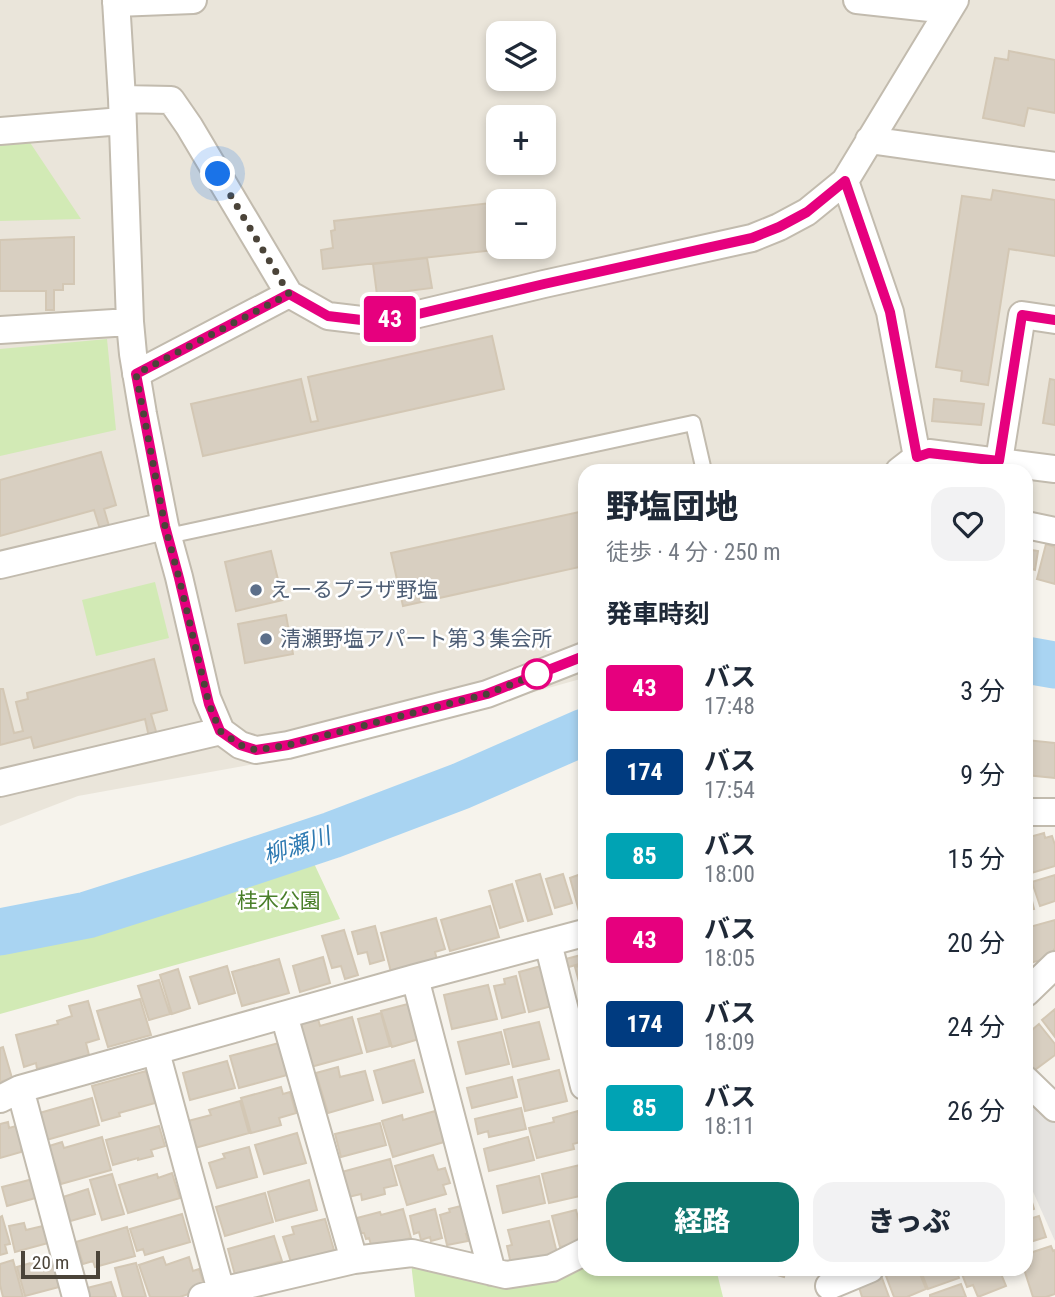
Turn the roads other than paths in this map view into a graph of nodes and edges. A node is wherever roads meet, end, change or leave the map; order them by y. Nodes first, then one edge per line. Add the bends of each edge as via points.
1 (193, 0) edge
2 (857, 0) edge
3 (116, 2) edge
4 (951, 5) edge
5 (122, 110) junction
6 (0, 131) edge
7 (869, 140) junction
8 (1055, 166) edge
9 (845, 181) junction
10 (289, 294) junction
11 (1055, 320) edge
12 (130, 322) junction
13 (0, 330) edge
14 (136, 374) junction
15 (999, 461) junction
16 (702, 464) edge
17 (908, 464) edge
18 (1020, 464) edge
19 (1033, 466) edge
20 (1055, 469) edge
21 (1033, 526) edge
22 (167, 531) junction
23 (1055, 531) edge
24 (0, 565) edge
25 (578, 658) edge
26 (220, 731) junction
27 (0, 783) edge
28 (1055, 811) edge
29 (1033, 812) edge
30 (578, 935) edge
31 (548, 943) junction
32 (1055, 965) edge
33 (415, 978) junction
34 (1033, 986) edge
35 (285, 1016) junction
36 (156, 1052) junction
37 (578, 1062) edge
38 (1033, 1087) edge
39 (10, 1094) edge
40 (1055, 1108) edge
41 (578, 1255) edge
42 (354, 1259) junction
43 (492, 1272) junction
44 (850, 1276) edge
45 (827, 1284) edge
46 (211, 1294) edge
47 (76, 1297) edge

1 - 3 street
2 - 4 street
3 - 5 street
4 - 7 street
5 - 6 street
5 - 10 street via 171,100
5 - 12 street
7 - 8 street
7 - 9 street
9 - 10 street via 807,212 752,238 410,316 370,321 328,316
9 - 17 street via 890,312
10 - 14 street
11 - 15 street via 1022,315
12 - 13 street
12 - 14 street
14 - 22 street
15 - 17 street via 929,453
15 - 18 street
16 - 22 lane via 693,423
19 - 20 street
21 - 23 street
22 - 24 street
22 - 26 street via 207,698
25 - 26 street via 487,694 288,745 256,750
26 - 27 street
28 - 29 street
30 - 31 street
31 - 33 street
31 - 37 street
32 - 34 street
33 - 35 street
33 - 43 street
35 - 36 street
35 - 42 street
36 - 39 street
36 - 46 street
38 - 40 street
39 - 47 street
41 - 43 street via 552,1268 506,1275
42 - 43 street via 412,1253
42 - 46 street
44 - 45 street

